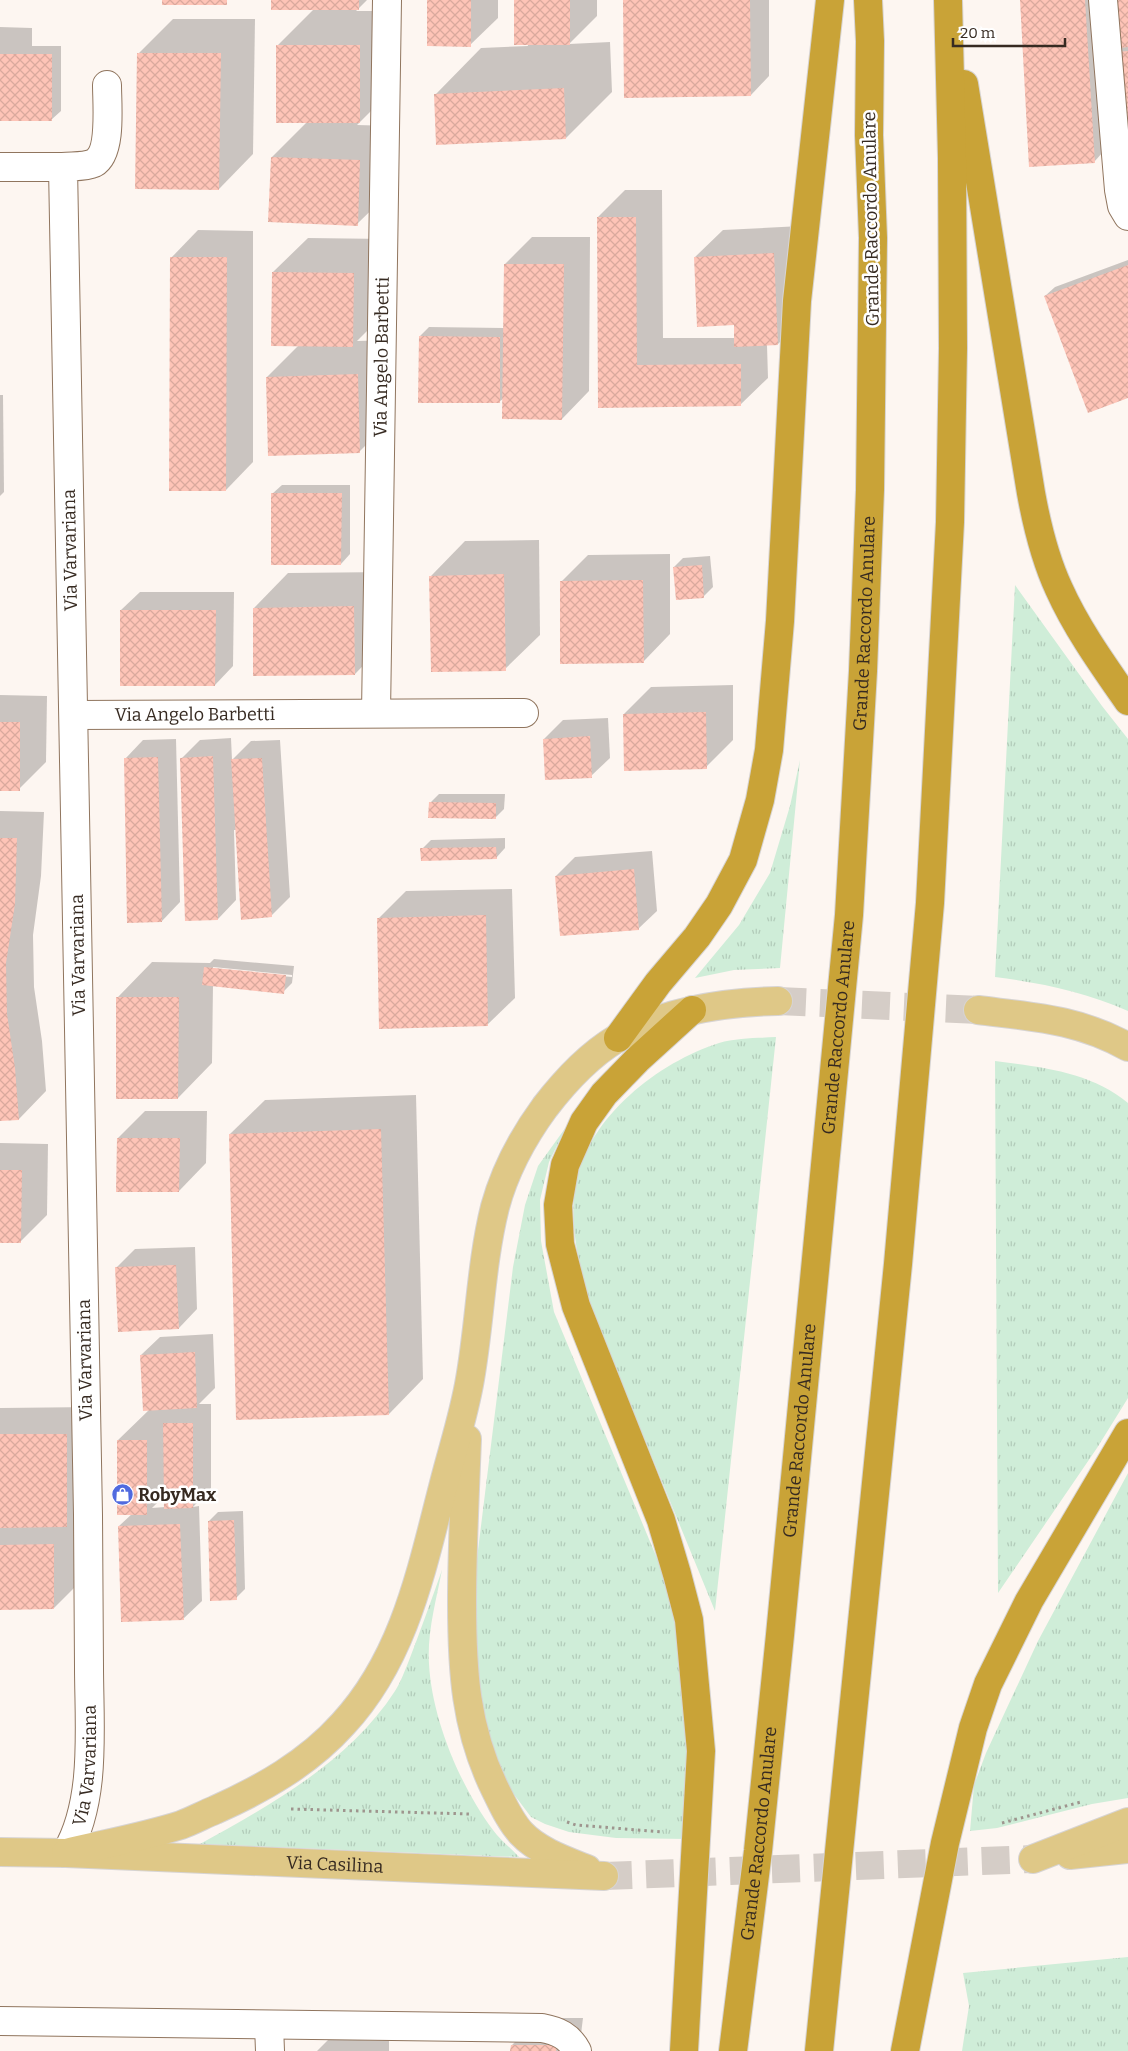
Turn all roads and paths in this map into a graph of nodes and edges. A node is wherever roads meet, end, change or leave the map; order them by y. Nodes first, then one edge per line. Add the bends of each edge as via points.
1 (387, 0) edge
2 (830, 0) edge
3 (868, 0) edge
4 (949, 0) edge
5 (1104, 0) edge
6 (107, 85) dead end
7 (0, 167) edge
8 (63, 167) junction
9 (1128, 216) edge
10 (1128, 701) edge
11 (376, 713) junction
12 (524, 713) dead end
13 (74, 715) junction
14 (778, 1001) tunnel mouth
15 (692, 1010) junction
16 (978, 1010) tunnel mouth
17 (618, 1038) junction
18 (1128, 1047) edge
19 (470, 1380) junction
20 (1128, 1433) edge
21 (1083, 1802) dead end
22 (285, 1808) dead end
23 (478, 1814) dead end
24 (560, 1819) dead end
25 (1128, 1822) edge
26 (1002, 1823) dead end
27 (662, 1832) dead end
28 (1128, 1848) edge
29 (0, 1852) edge
30 (66, 1853) junction
31 (0, 2021) edge
32 (270, 2038) edge
33 (577, 2051) edge
34 (684, 2051) edge
35 (733, 2051) edge
36 (819, 2051) edge
37 (905, 2051) edge

1 - 11 street, Via Angelo Barbetti
2 - 17 highway via 797,301 779,630 769,750 760,800 743,860 719,905
3 - 35 highway, Grande Raccordo Anulare via 873,238 870,490 864,670 849,915 758,1851
4 - 10 highway via 1040,537 1069,608
4 - 36 highway via 953,386 949,542 930,902 898,1264
5 - 9 street via 1119,190
6 - 8 street via 106,136 102,155 92,164
7 - 8 street
8 - 13 street, Via Varvariana
11 - 12 street, Via Angelo Barbetti
11 - 13 street, Via Angelo Barbetti
13 - 30 street, Via Varvariana via 89,1736 83,1809 79,1827
14 - 15 main road
15 - 17 main road
15 - 34 highway via 604,1094 584,1122 565,1165 558,1205 560,1244 576,1306 661,1520 688,1620 701,1751
16 - 18 main road via 1077,1025
17 - 19 main road via 588,1059 559,1089 527,1133 509,1169 491,1226
19 - 30 main road, Via Casilina via 410,1610 377,1681 341,1726 268,1784 184,1824
19 - 30 main road, Via Casilina via 462,1634 464,1680 473,1729 492,1782 507,1814 520,1832 546,1851 604,1876
20 - 37 highway via 1029,1601 988,1684 973,1728 945,1843
21 - 26 path
22 - 23 path
24 - 27 path via 576,1825
25 - 28 main road via 1033,1859
29 - 30 main road, Via Casilina
31 - 32 street via 243,2025
32 - 33 street via 542,2028 567,2036

